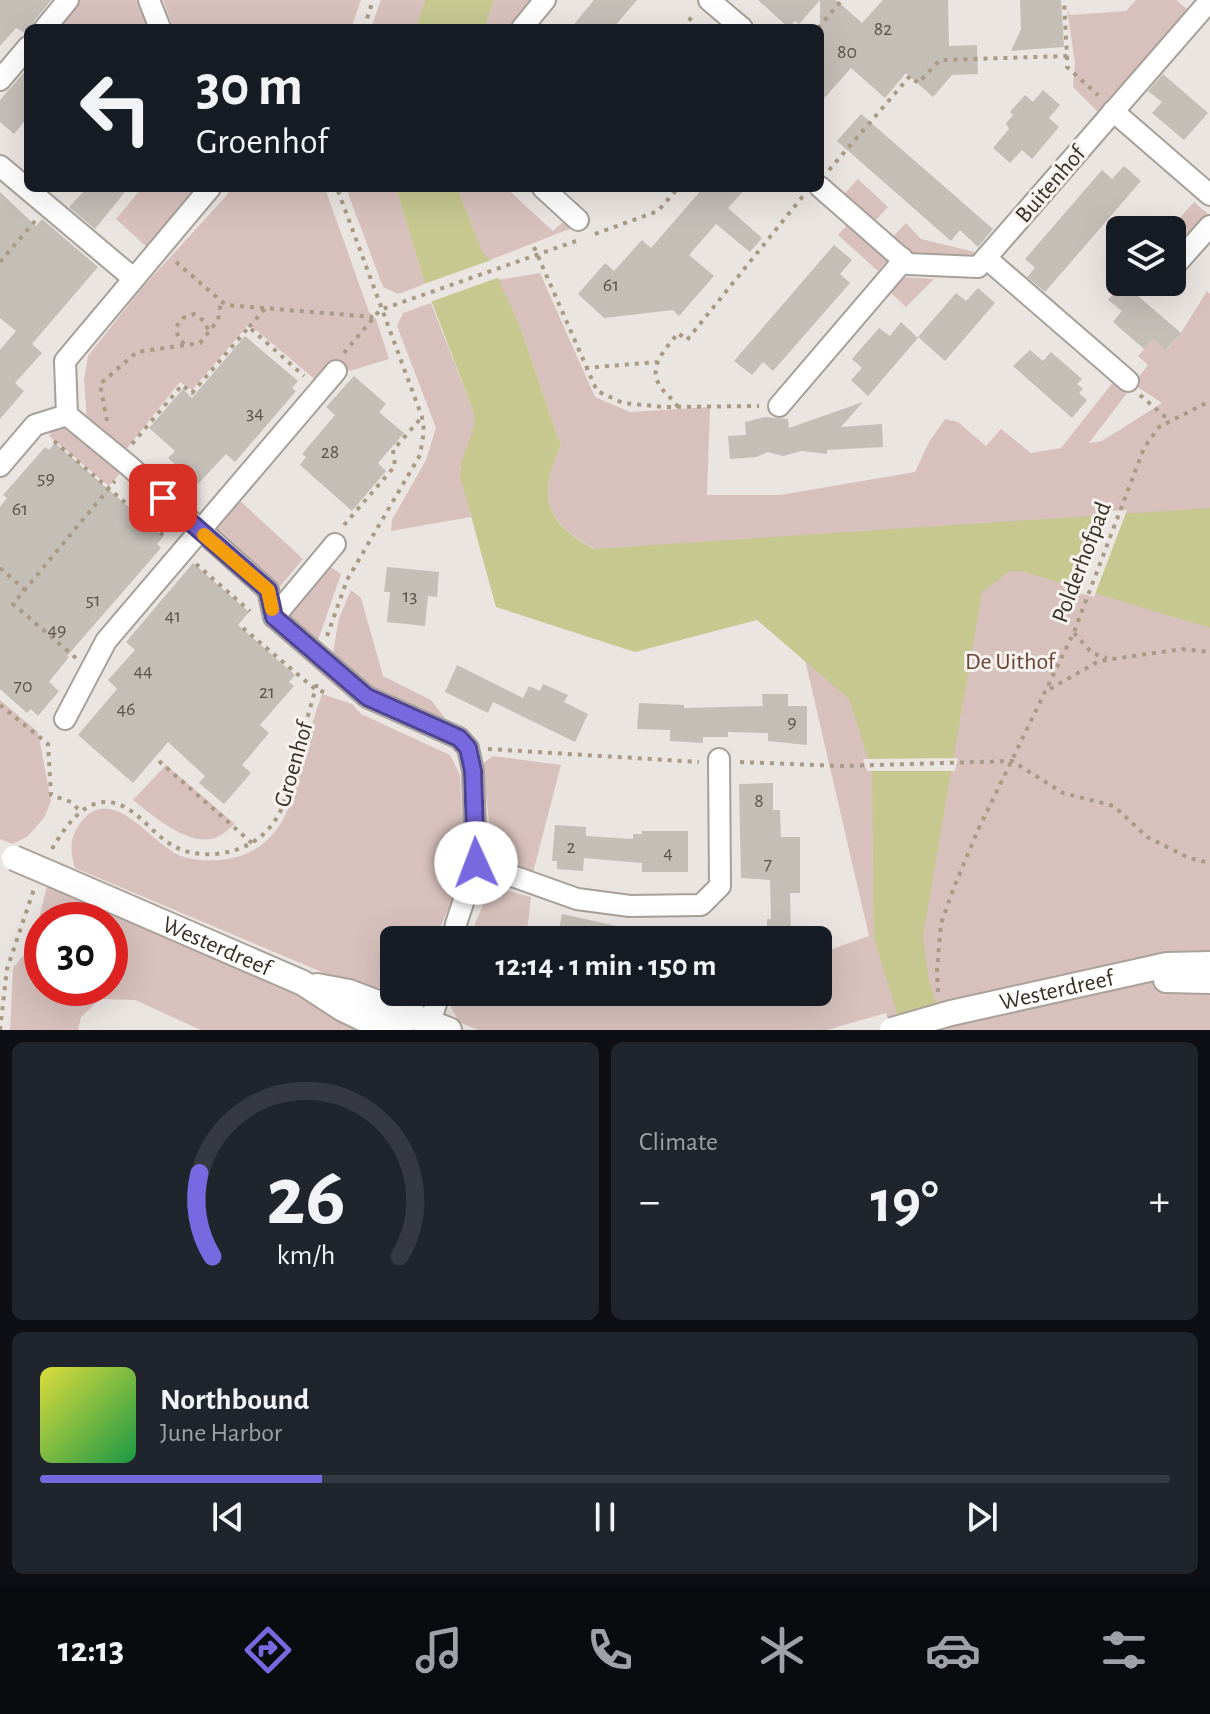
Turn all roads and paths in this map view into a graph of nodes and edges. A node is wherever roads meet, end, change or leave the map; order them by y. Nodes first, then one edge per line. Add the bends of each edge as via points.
1 (68, 0) edge
2 (149, 0) edge
3 (373, 0) edge
4 (545, 0) edge
5 (709, 0) edge
6 (842, 0) edge
7 (1064, 0) edge
8 (1207, 2) edge
9 (48, 24) edge
10 (158, 24) edge
11 (365, 24) edge
12 (525, 24) edge
13 (737, 24) edge
14 (821, 24) edge
15 (24, 52) edge
16 (1067, 56) junction
17 (0, 80) edge
18 (1113, 111) junction
19 (0, 166) edge
20 (824, 179) edge
21 (24, 186) edge
22 (824, 188) edge
23 (31, 192) edge
24 (207, 192) edge
25 (338, 192) edge
26 (546, 192) edge
27 (675, 192) edge
28 (807, 192) edge
29 (1210, 195) edge
30 (47, 206) junction
31 (1210, 226) edge
32 (578, 230) joint
33 (593, 235) dead end
34 (534, 247) dead end
35 (1186, 253) edge
36 (537, 255) junction
37 (170, 257) dead end
38 (902, 258) junction
39 (986, 258) junction
40 (0, 262) edge
41 (133, 278) junction
42 (221, 301) junction
43 (265, 309) junction
44 (380, 310) junction
45 (373, 317) junction
46 (249, 327) junction
47 (209, 331) junction
48 (184, 344) junction
49 (657, 362) junction
50 (585, 368) junction
51 (336, 371) joint
52 (1131, 385) joint
53 (321, 390) junction
54 (1210, 401) edge
55 (779, 406) joint
56 (678, 407) junction
57 (67, 415) junction
58 (422, 417) junction
59 (1170, 422) junction
60 (35, 425) junction
61 (119, 458) junction
62 (0, 466) edge
63 (109, 488) junction
64 (199, 530) junction
65 (340, 535) joint
66 (182, 551) junction
67 (0, 568) edge
68 (25, 590) junction
69 (264, 616) junction
70 (1074, 632) junction
71 (1210, 652) edge
72 (323, 658) junction
73 (1110, 659) junction
74 (90, 670) junction
75 (1048, 690) junction
76 (0, 705) edge
77 (65, 719) dead end
78 (463, 743) junction
79 (719, 759) junction
80 (159, 761) dead end
81 (1012, 761) junction
82 (80, 811) junction
83 (253, 844) junction
84 (51, 851) dead end
85 (7, 855) edge
86 (476, 863) junction
87 (1210, 863) edge
88 (36, 884) dead end
89 (455, 926) edge
90 (1210, 964) edge
91 (1128, 975) junction
92 (1210, 981) edge
93 (303, 983) junction
94 (945, 1003) junction
95 (420, 1006) edge
96 (433, 1006) edge
97 (423, 1026) edge
98 (0, 1030) edge
99 (387, 1030) edge
100 (892, 1030) edge

1 - 9 street
2 - 10 street
3 - 11 path
4 - 12 street
5 - 13 street
6 - 14 path
7 - 16 path
8 - 18 street, Buitenhof
15 - 17 street
16 - 18 path via 1067,67
16 - 20 path via 940,60 918,83 910,76
18 - 29 street
18 - 39 street, Buitenhof
19 - 21 street
22 - 38 street
23 - 30 street
24 - 41 street
25 - 44 path, Groenhof
26 - 32 street
27 - 33 path via 658,211
28 - 49 path via 687,340 678,333
30 - 40 path
30 - 41 street
31 - 35 street
32 - 36 path
34 - 36 path
36 - 44 path
36 - 50 path
37 - 42 path
38 - 39 street via 908,264 978,267
38 - 55 street
39 - 52 street
41 - 57 street via 65,361
42 - 43 path
42 - 47 path via 218,320
43 - 45 path
43 - 46 path
44 - 45 path
44 - 58 path, Groenhof
45 - 51 path via 339,359
46 - 53 path
46 - 61 path via 192,393 182,385
47 - 48 path via 200,343
47 - 48 path via 194,314 183,318 176,327
48 - 61 path via 137,352 100,384
49 - 50 path
49 - 56 path via 654,373 660,388
50 - 56 path via 597,391 623,403
51 - 53 street
52 - 59 path
53 - 64 street
54 - 59 path, Polderhofpad
55 - 56 path
57 - 60 street
57 - 61 street
58 - 65 path via 393,450 395,466
58 - 72 path, Groenhof via 420,455 347,580
59 - 70 path, Polderhofpad via 1148,441
60 - 62 street
60 - 63 path
61 - 63 path
61 - 64 street
63 - 66 path
63 - 68 path
64 - 66 street
64 - 69 street via 268,590
65 - 69 street
66 - 69 path
66 - 74 street via 106,641
67 - 68 path
68 - 74 path via 13,604
69 - 72 street
70 - 73 path via 1092,653
70 - 75 path, Polderhofpad
71 - 73 path via 1182,649
72 - 78 street via 367,697
72 - 83 path, Groenhof via 282,808
73 - 75 path
74 - 77 street
75 - 81 path, Polderhofpad
76 - 82 path via 48,744 51,795
78 - 79 path via 694,762
78 - 86 street via 473,771
79 - 81 path via 840,766
79 - 86 street via 720,886 701,905 630,906 577,899
80 - 83 path
81 - 87 path via 1063,793 1114,806 1147,837
81 - 94 path, Polderhofpad via 941,924 937,969
82 - 83 path via 113,803 173,846 196,854 220,854
82 - 84 path
85 - 93 main road, Westerdreef, bridge
86 - 89 street
88 - 98 path via 7,969
90 - 91 main road, Westerdreef via 1167,965
91 - 92 main road, Westerdreef
91 - 94 main road, Westerdreef
93 - 97 main road, Westerdreef via 349,992
93 - 99 main road, Westerdreef
94 - 100 main road, Westerdreef, bridge
95 - 97 street
96 - 97 street

